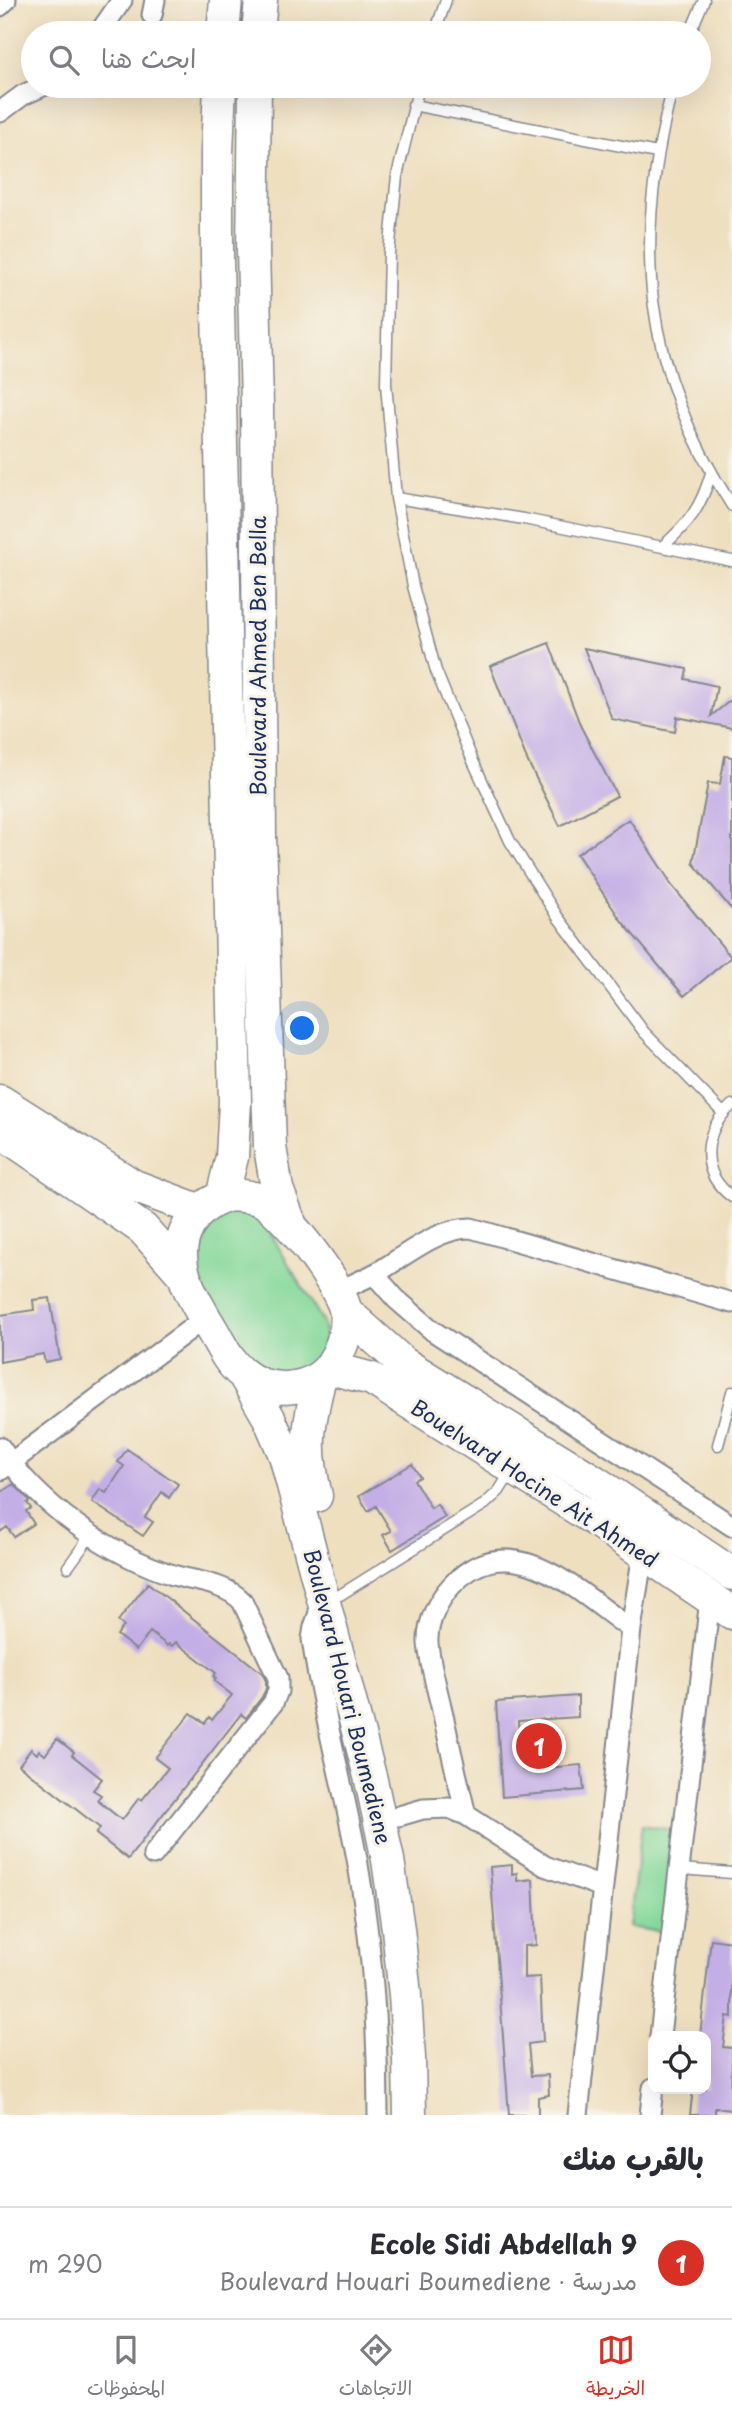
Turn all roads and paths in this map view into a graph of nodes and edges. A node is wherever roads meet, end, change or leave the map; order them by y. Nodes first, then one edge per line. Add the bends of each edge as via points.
1 (6, 0) edge
2 (122, 0) edge
3 (226, 0) edge
4 (261, 0) edge
5 (446, 0) edge
6 (704, 0) edge
7 (0, 6) edge
8 (107, 21) edge
9 (224, 21) edge
10 (259, 21) edge
11 (439, 21) edge
12 (695, 21) edge
13 (21, 96) edge
14 (219, 98) edge
15 (255, 98) edge
16 (415, 98) edge
17 (670, 98) edge
18 (412, 106) junction
19 (0, 112) edge
20 (657, 153) junction
21 (711, 473) junction
22 (396, 498) junction
23 (732, 506) edge
24 (662, 547) junction
25 (732, 561) edge
26 (0, 1101) edge
27 (732, 1105) edge
28 (723, 1113) junction
29 (0, 1131) edge
30 (732, 1197) edge
31 (210, 1203) junction
32 (290, 1223) junction
33 (183, 1274) junction
34 (374, 1274) junction
35 (342, 1301) junction
36 (732, 1303) edge
37 (205, 1318) junction
38 (325, 1373) junction
39 (244, 1375) junction
40 (732, 1392) edge
41 (718, 1445) dead end
42 (0, 1447) edge
43 (5, 1467) edge
44 (513, 1469) junction
45 (732, 1526) edge
46 (91, 1535) junction
47 (643, 1553) junction
48 (68, 1567) dead end
49 (732, 1574) edge
50 (331, 1599) junction
51 (721, 1606) edge
52 (631, 1629) junction
53 (466, 1815) junction
54 (399, 1816) junction
55 (153, 1855) dead end
56 (680, 1869) junction
57 (732, 1873) edge
58 (602, 1887) junction
59 (661, 2031) edge
60 (652, 2094) edge
61 (378, 2115) edge
62 (410, 2115) edge
63 (427, 2115) edge
64 (579, 2115) edge
65 (650, 2115) edge

1 - 7 street
2 - 8 street
3 - 9 main road
4 - 10 main road
5 - 11 lane
6 - 12 lane
13 - 19 street
14 - 31 main road, Boulevard Ahmed Ben Bella via 218,273 235,1102 232,1157
15 - 32 main road, Boulevard Ahmed Ben Bella via 260,837 270,1147 277,1189
16 - 18 lane
17 - 20 lane
18 - 20 lane
18 - 22 lane via 397,176 388,253 387,384
20 - 21 lane via 649,243 656,323 674,391
21 - 23 lane
21 - 24 lane via 699,508
22 - 24 lane
22 - 28 lane via 436,671 510,841 557,916 644,1032
24 - 25 lane
26 - 31 main road via 134,1186
27 - 28 lane
28 - 30 lane via 712,1132 708,1155 715,1177
29 - 33 main road via 143,1229
31 - 32 main road via 230,1195 261,1200
31 - 33 main road via 184,1237
32 - 35 main road
33 - 37 main road
34 - 35 street
34 - 36 street via 442,1234 471,1228
34 - 45 street via 433,1331
35 - 38 main road via 345,1334
35 - 49 main road via 403,1363 594,1480
37 - 39 main road
37 - 43 street
38 - 39 main road via 292,1388 259,1384
38 - 44 main road, Bouelvard Hocine Ait Ahmed via 372,1380
38 - 50 main road, Boulevard Houari Boumediene via 309,1420 308,1458
39 - 50 main road, Boulevard Houari Boumediene via 282,1446
40 - 41 lane
42 - 43 street
43 - 46 street
44 - 47 main road, Bouelvard Hocine Ait Ahmed
44 - 50 lane via 485,1504
46 - 48 lane
46 - 55 street via 171,1574 238,1596 278,1678 273,1703
47 - 51 main road, Bouelvard Hocine Ait Ahmed
47 - 52 street
50 - 54 main road, Boulevard Houari Boumediene
50 - 61 street via 312,1639 367,1927
50 - 62 main road, Boulevard Houari Boumediene via 388,1860 405,1995
51 - 56 street
52 - 53 street via 553,1573 531,1563 508,1559 483,1562 444,1594 431,1619 428,1640
52 - 58 street
53 - 54 street via 449,1808
53 - 58 street via 544,1866
54 - 63 main road, Boulevard Houari Boumediene via 417,1938
56 - 57 lane
56 - 59 street
58 - 64 street
60 - 65 street

